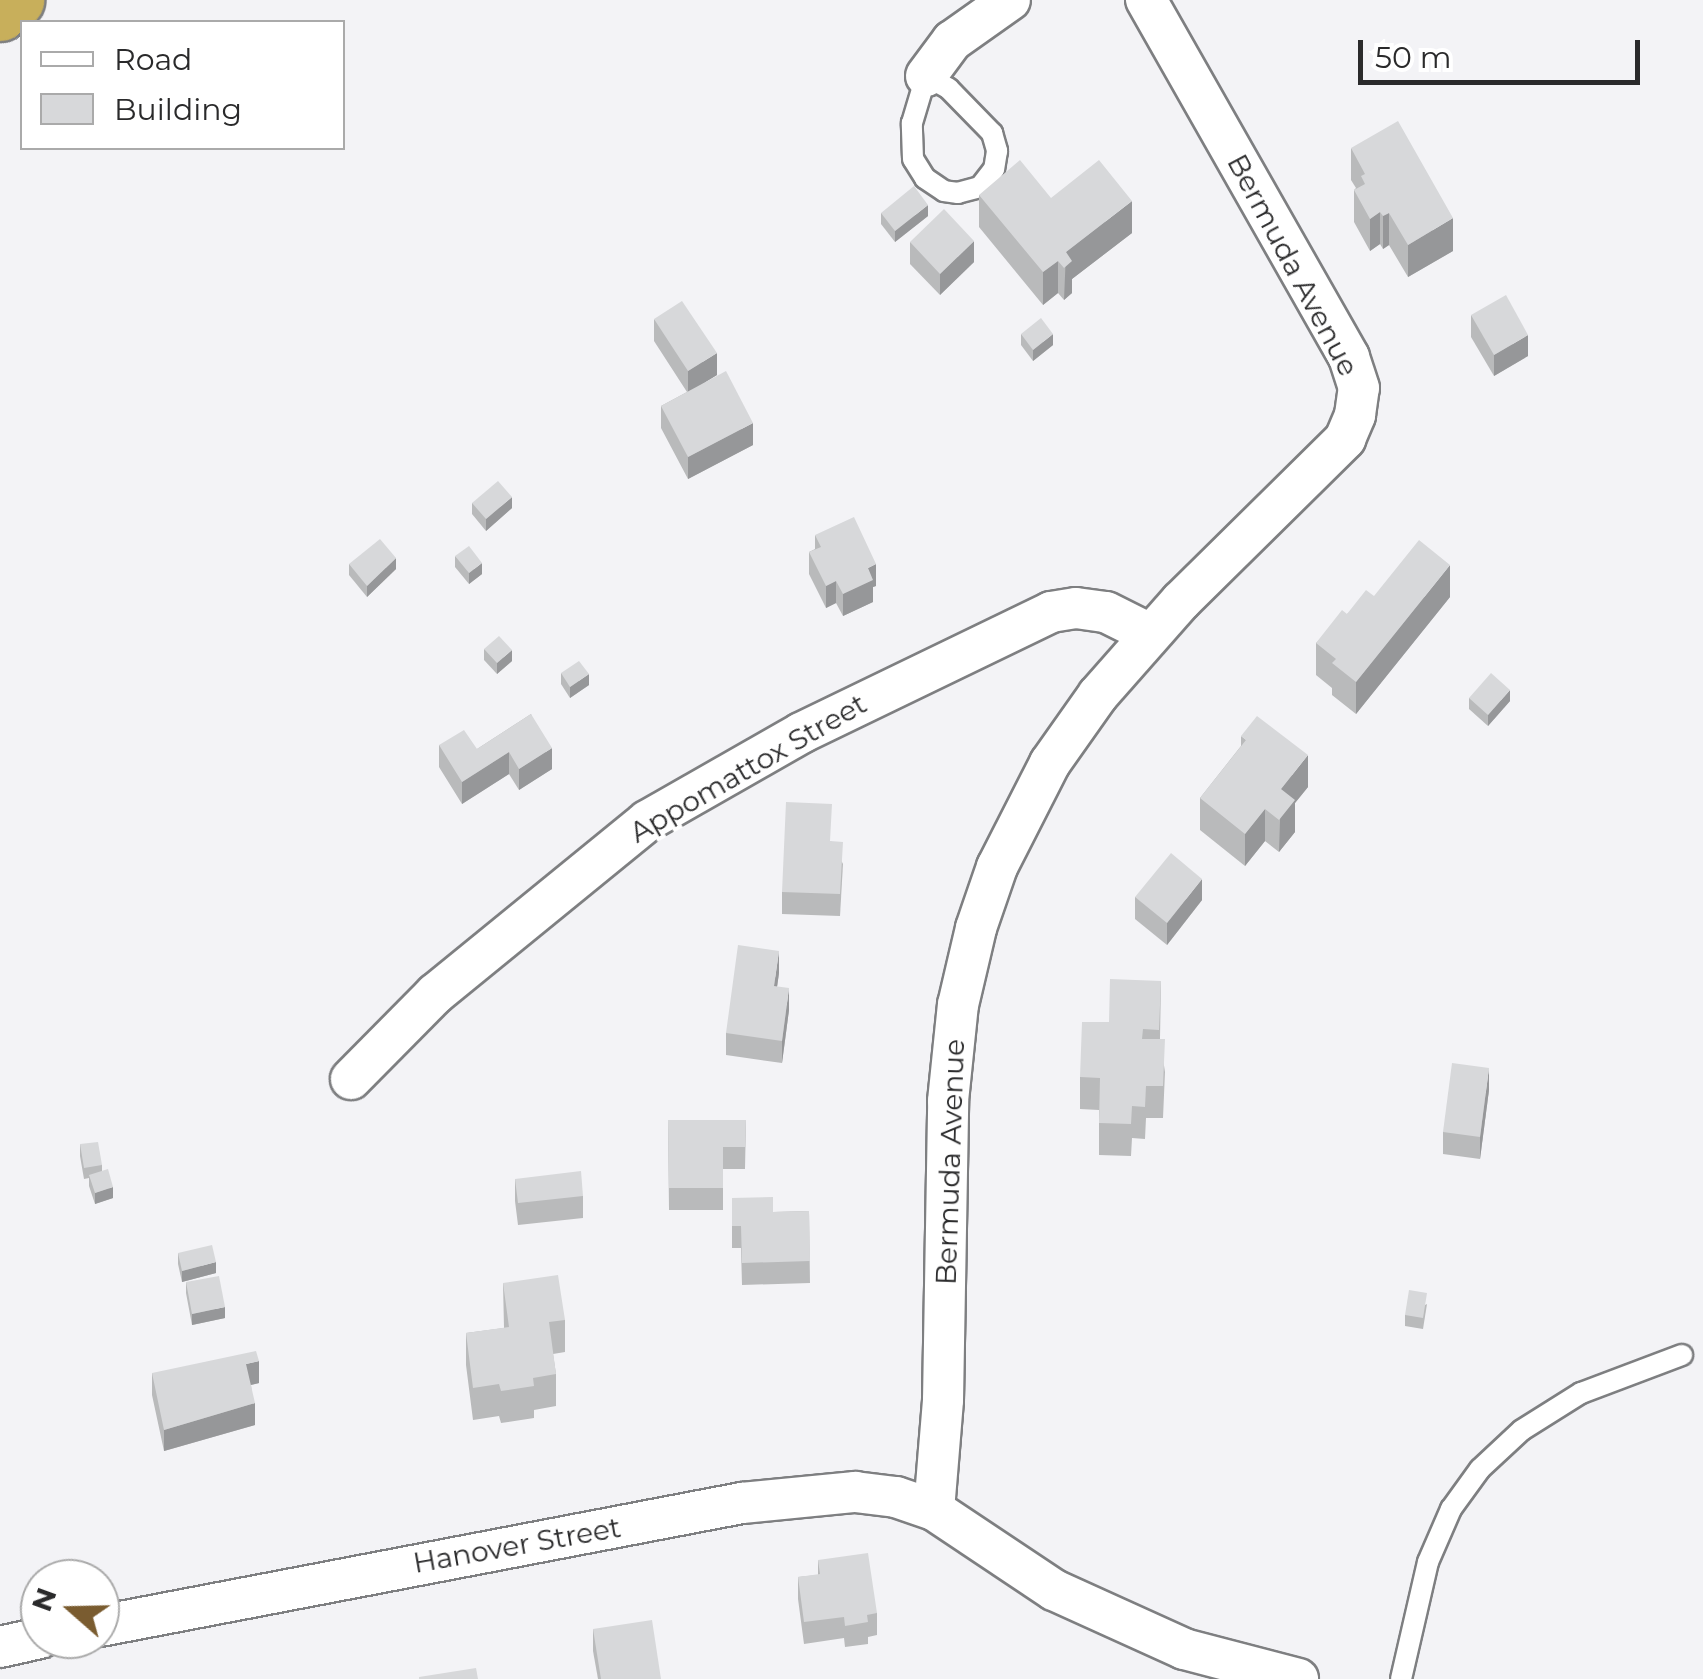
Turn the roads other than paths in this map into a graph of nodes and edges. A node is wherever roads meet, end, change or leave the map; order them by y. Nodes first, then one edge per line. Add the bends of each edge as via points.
1 (16, 0) edge
2 (1010, 0) edge
3 (1146, 0) edge
4 (0, 12) edge
5 (926, 76) junction
6 (1150, 634) junction
7 (351, 1079) dead end
8 (1682, 1355) dead end
9 (934, 1510) junction
10 (120, 1622) edge
11 (1298, 1679) edge
12 (1401, 1679) edge

1 - 4 highway
2 - 5 street via 952,41
3 - 6 street, Bermuda Avenue via 1349,357 1359,388 1344,440
5 - 5 lane via 949,89 992,133 994,169 980,186 944,191 913,159 912,124
6 - 7 street, Appomattox Street via 1106,612 1051,612 801,733 646,820 434,994
6 - 9 street, Bermuda Avenue via 1050,763 1010,838 976,928 958,1006 948,1101 943,1400
8 - 12 lane via 1581,1393 1522,1430 1480,1470 1451,1509 1428,1562
9 - 10 street, Hanover Street via 896,1496 855,1492 742,1503
9 - 11 street via 1102,1614 1184,1649

